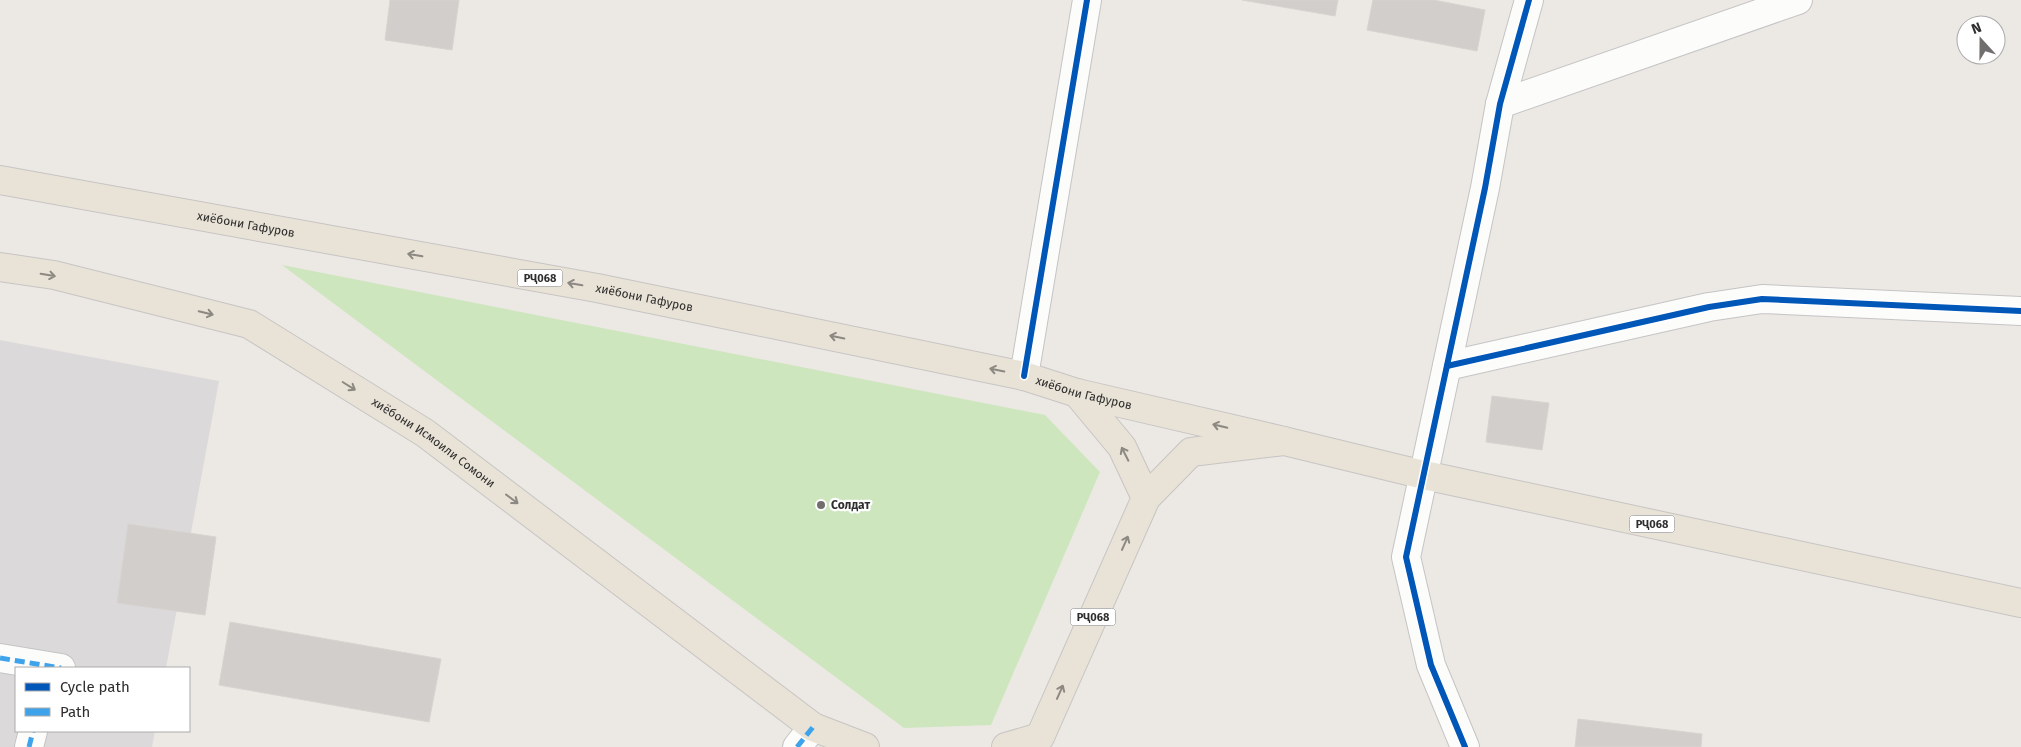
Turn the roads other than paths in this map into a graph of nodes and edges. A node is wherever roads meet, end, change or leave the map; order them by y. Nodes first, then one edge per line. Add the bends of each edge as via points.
1 (1087, 0) edge
2 (1529, 0) edge
3 (1798, 0) edge
4 (1500, 104) junction
5 (0, 180) edge
6 (0, 267) edge
7 (2021, 311) edge
8 (1447, 366) junction
9 (1024, 376) junction
10 (1077, 393) junction
11 (1284, 441) junction
12 (1424, 475) junction
13 (1146, 498) junction
14 (2021, 603) edge
15 (0, 658) edge
16 (47, 667) edge
17 (33, 732) edge
18 (805, 737) edge
19 (29, 747) edge
20 (865, 747) edge
21 (1006, 747) edge
22 (1465, 747) edge

1 - 9 street
2 - 4 street
3 - 4 street
4 - 8 street
9 -> 5 highway, хиёбони Гафуров / РҶ068 via 587,286
6 -> 18 highway, хиёбони Исмоили Сомони via 54,275 249,324 425,433
7 - 8 street via 1762,299 1709,307
8 - 12 street
9 - 10 highway, хиёбони Гафуров / РҶ068
11 -> 10 highway, хиёбони Гафуров / РҶ068
13 -> 10 highway via 1122,447
11 - 12 highway, РҶ068
11 - 13 highway, РҶ068 via 1191,452
12 - 14 highway, РҶ068
12 - 22 street via 1406,557 1431,666
21 -> 13 highway, РҶ068 via 1040,736
15 - 16 street
17 - 19 street
18 - 20 highway, хиёбони Исмоили Сомони

